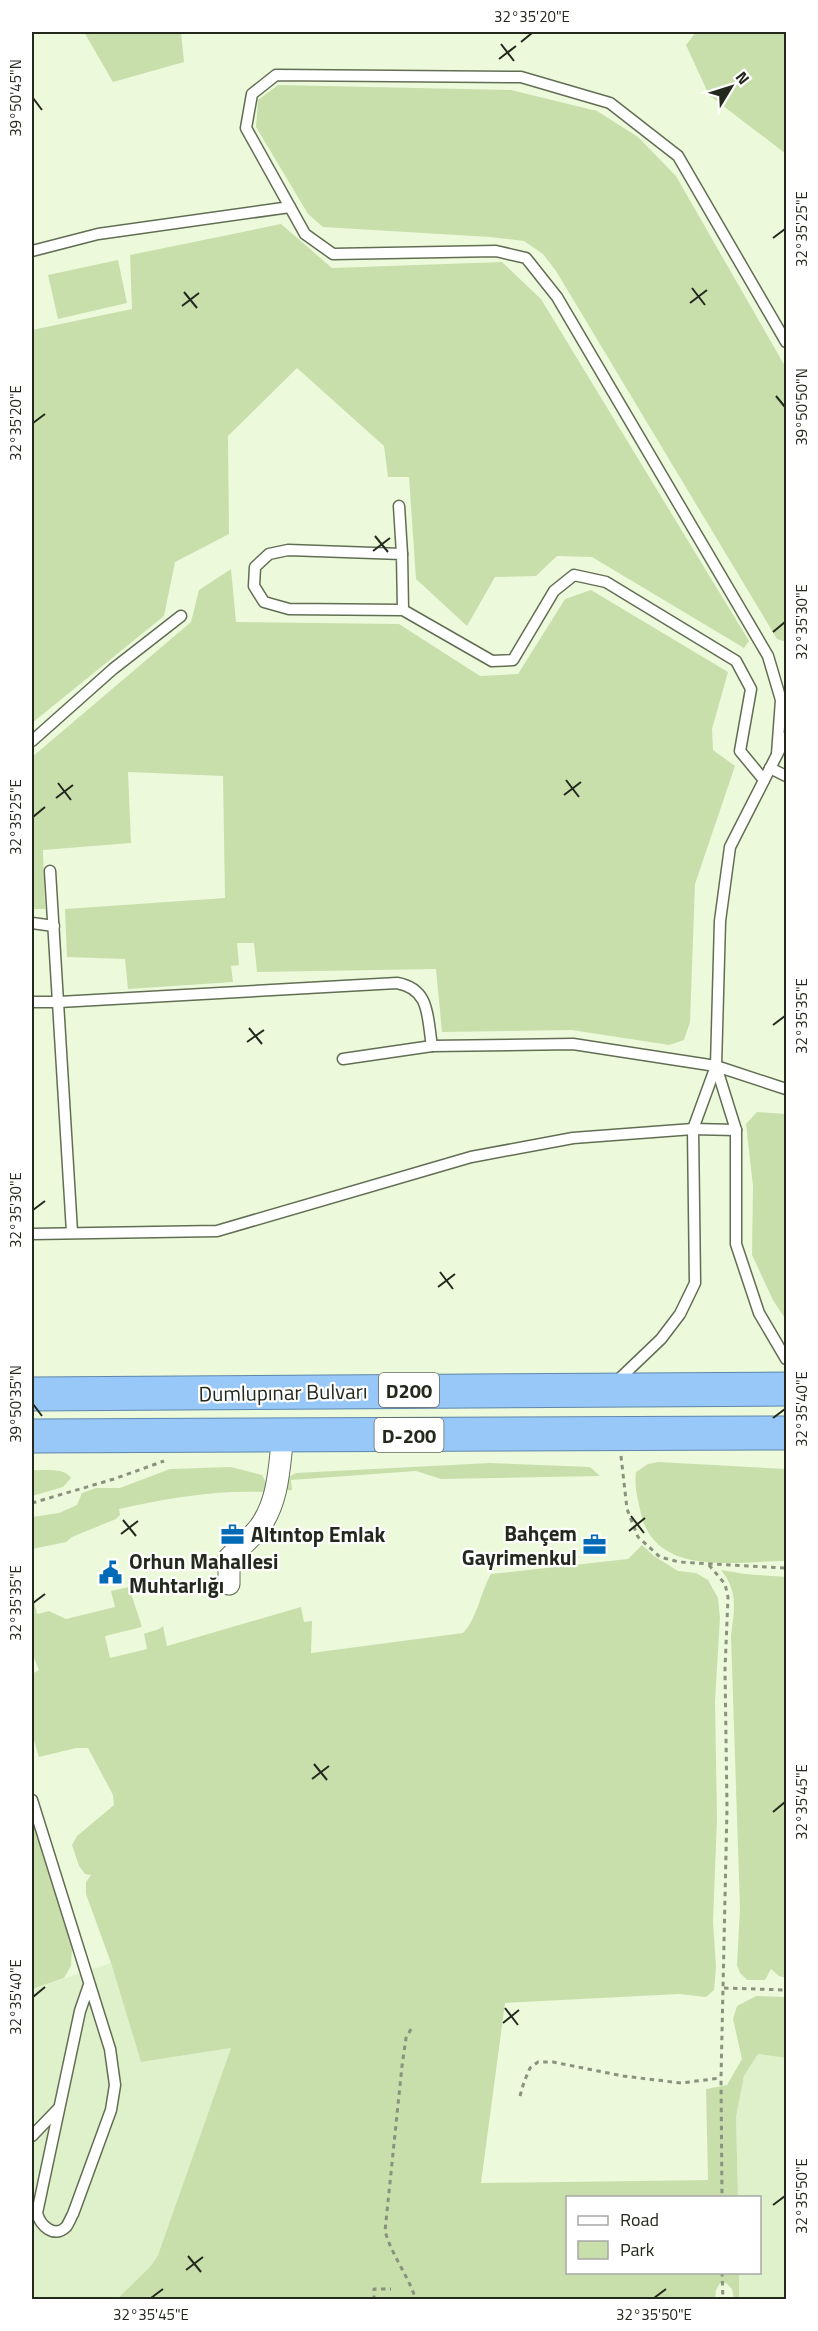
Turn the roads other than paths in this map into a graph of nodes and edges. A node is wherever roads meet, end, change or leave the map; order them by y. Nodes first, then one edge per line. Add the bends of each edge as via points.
1 (290, 207) junction
2 (32, 251) edge
3 (786, 342) edge
4 (399, 506) dead end
5 (402, 554) junction
6 (403, 610) junction
7 (181, 616) dead end
8 (786, 737) edge
9 (32, 741) edge
10 (777, 754) junction
11 (770, 768) junction
12 (786, 776) edge
13 (764, 780) junction
14 (50, 871) dead end
15 (32, 923) edge
16 (54, 926) junction
17 (32, 1002) edge
18 (58, 1002) junction
19 (432, 1046) junction
20 (343, 1059) dead end
21 (716, 1066) junction
22 (786, 1089) edge
23 (693, 1129) junction
24 (736, 1130) junction
25 (72, 1232) junction
26 (32, 1234) edge
27 (786, 1359) edge
28 (609, 1388) junction
29 (786, 1389) edge
30 (32, 1394) edge
31 (786, 1433) edge
32 (283, 1435) junction
33 (32, 1436) edge
34 (229, 1584) dead end
35 (32, 1800) edge
36 (89, 1985) junction
37 (59, 2109) junction
38 (32, 2136) edge

1 - 2 lane via 98,234
1 - 3 lane via 246,128 252,94 276,75 521,77 610,103 678,156
1 - 10 lane via 305,234 333,254 496,251 526,258 556,297 768,656 781,700
4 - 5 lane
5 - 6 lane
5 - 6 lane via 288,550 269,554 255,567 254,586 264,602 289,609
6 - 13 lane via 492,661 513,660 554,591 574,575 606,582 736,662 751,689 740,751
7 - 9 lane via 113,669
8 - 10 lane
10 - 11 lane
11 - 12 lane
11 - 13 lane
13 - 21 lane via 730,847 720,921
14 - 16 lane
15 - 16 lane
16 - 18 lane
17 - 18 lane
18 - 19 lane via 397,983 410,986 425,1001
18 - 25 lane
19 - 20 lane
19 - 21 lane via 573,1044
21 - 22 lane
21 - 23 lane
21 - 24 lane
23 - 24 lane
23 - 25 lane via 573,1138 471,1157 217,1231
23 - 28 lane via 695,1282 680,1314 661,1340
24 - 27 lane via 736,1244 759,1313
25 - 26 lane
28 - 29 highway, Dumlupınar Bulvarı / D200
28 - 30 highway, Dumlupınar Bulvarı / D200
31 - 32 highway, Dumlupınar Bulvarı / D-200
32 - 33 highway, Dumlupınar Bulvarı / D-200
32 - 34 street via 276,1491 258,1529 230,1558
35 - 36 lane
36 - 37 lane
36 - 37 lane via 110,2049 115,2085 111,2110 73,2214 58,2231 47,2229 39,2222 37,2213
37 - 38 lane

